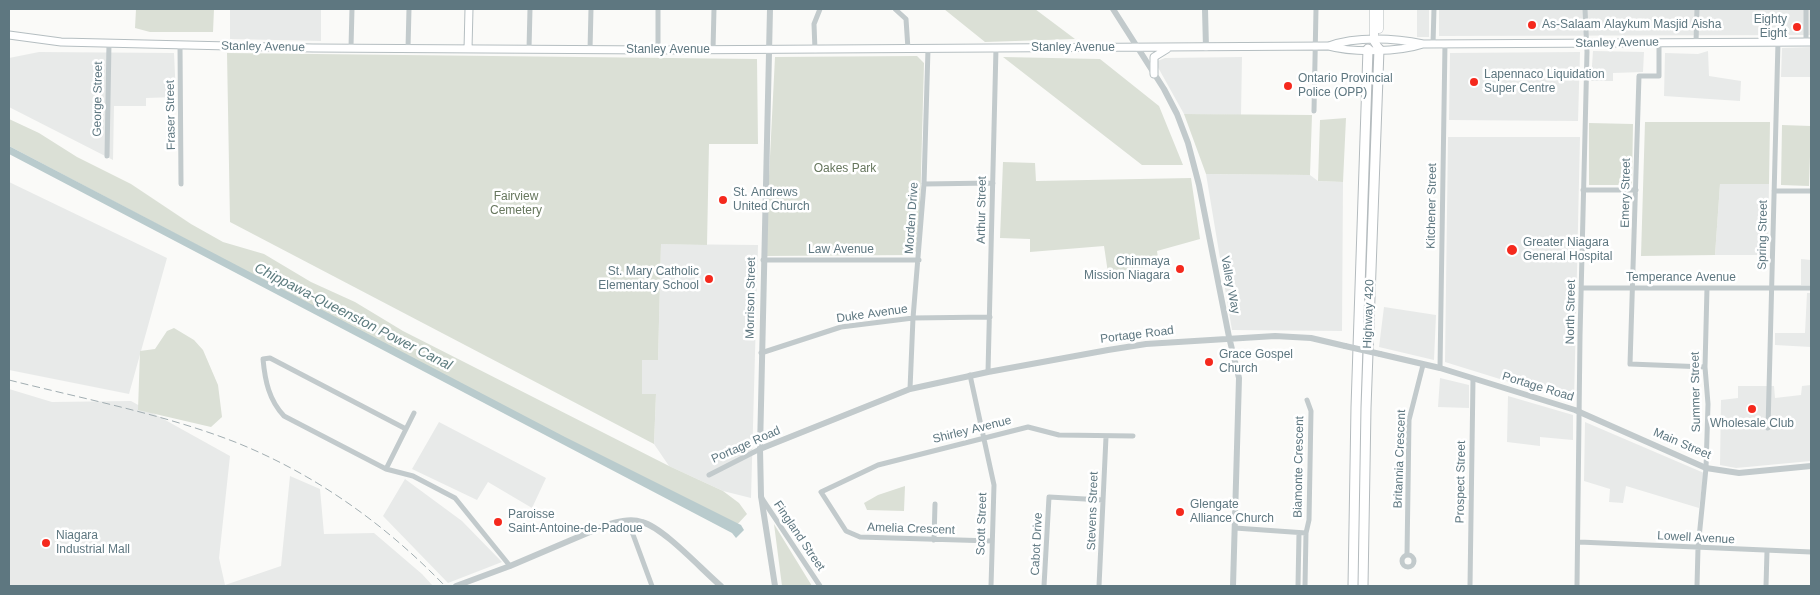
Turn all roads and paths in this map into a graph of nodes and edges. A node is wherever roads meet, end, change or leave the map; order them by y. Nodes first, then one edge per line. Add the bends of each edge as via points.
1 (352, 9) edge
2 (409, 9) edge
3 (469, 9) edge
4 (530, 9) edge
5 (591, 9) edge
6 (658, 9) edge
7 (714, 9) edge
8 (770, 9) edge
9 (820, 9) edge
10 (895, 9) edge
11 (1113, 9) edge
12 (1205, 9) edge
13 (1316, 9) edge
14 (1369, 9) edge
15 (1374, 9) edge
16 (1379, 9) edge
17 (1434, 9) edge
18 (1585, 9) edge
19 (1697, 9) edge
20 (1806, 9) edge
21 (9, 35) edge
22 (24, 37) junction
23 (9, 41) edge
24 (110, 42) junction
25 (1659, 42) junction
26 (1696, 42) junction
27 (1778, 42) junction
28 (1808, 42) edge
29 (1585, 43) junction
30 (1374, 44) junction
31 (1433, 44) junction
32 (1445, 44) junction
33 (180, 45) junction
34 (1316, 47) junction
35 (351, 48) junction
36 (408, 48) junction
37 (996, 48) junction
38 (1138, 48) junction
39 (1172, 48) junction
40 (1206, 48) junction
41 (468, 49) junction
42 (529, 49) junction
43 (908, 49) junction
44 (928, 49) junction
45 (590, 50) junction
46 (658, 50) junction
47 (713, 50) junction
48 (769, 50) junction
49 (815, 50) junction
50 (1154, 74) junction
51 (1314, 111) dead end
52 (108, 156) dead end
53 (993, 183) junction
54 (181, 184) dead end
55 (924, 184) junction
56 (1583, 190) junction
57 (1636, 190) junction
58 (1774, 191) junction
59 (1811, 191) edge
60 (763, 260) junction
61 (919, 260) junction
62 (1772, 287) junction
63 (1581, 288) junction
64 (1632, 288) junction
65 (1707, 288) junction
66 (1811, 288) edge
67 (990, 317) junction
68 (913, 318) junction
69 (1229, 337) junction
70 (761, 353) junction
71 (1423, 365) junction
72 (1705, 367) junction
73 (1440, 368) junction
74 (988, 372) junction
75 (970, 375) junction
76 (1473, 379) junction
77 (910, 389) junction
78 (1307, 400) dead end
79 (1579, 412) junction
80 (414, 413) dead end
81 (1768, 428) dead end
82 (406, 429) junction
83 (1133, 436) dead end
84 (983, 437) junction
85 (1106, 437) junction
86 (760, 449) junction
87 (1811, 466) edge
88 (1706, 468) junction
89 (386, 469) junction
90 (709, 475) dead end
91 (822, 492) joint
92 (761, 496) junction
93 (1103, 500) junction
94 (935, 504) dead end
95 (628, 521) junction
96 (1235, 528) junction
97 (1299, 533) junction
98 (1306, 534) junction
99 (934, 540) junction
100 (992, 542) junction
101 (1579, 542) junction
102 (1698, 548) junction
103 (1767, 552) junction
104 (1811, 552) edge
105 (1408, 555) dead end
106 (510, 566) junction
107 (652, 584) edge
108 (456, 586) edge
109 (658, 586) edge
110 (721, 586) edge
111 (775, 586) edge
112 (820, 586) edge
113 (991, 586) edge
114 (1044, 586) edge
115 (1099, 586) edge
116 (1233, 586) edge
117 (1298, 586) edge
118 (1305, 586) edge
119 (1353, 586) edge
120 (1363, 586) edge
121 (1470, 586) edge
122 (1578, 586) edge
123 (1697, 586) edge
124 (1766, 586) edge

1 - 35 street
2 - 36 street
3 - 41 main road
4 - 42 street
5 - 45 street
6 - 46 street
7 - 47 street
8 - 48 street, Morrison Street
9 - 49 street via 814,24
10 - 43 street via 906,19
11 - 38 street, Valley Way
12 - 40 street
13 - 34 street
14 - 30 highway
15 - 30 highway
16 - 30 highway
17 - 31 street
18 - 29 street, North Street
19 - 26 street
20 - 28 street
21 - 22 main road, Stanley Avenue
22 - 23 main road
22 - 24 main road, Stanley Avenue via 60,42
24 - 33 main road, Stanley Avenue
24 - 52 street, George Street
25 - 26 main road, Stanley Avenue
25 - 29 main road, Stanley Avenue
25 - 57 street, Emery Street via 1659,76 1639,76
26 - 27 main road, Stanley Avenue
27 - 28 main road, Stanley Avenue
27 - 58 street, Spring Street
29 - 32 main road, Stanley Avenue
29 - 56 street, North Street
30 - 31 main road, Stanley Avenue via 1410,48
30 - 34 main road, Stanley Avenue via 1341,50
30 - 119 highway, Highway 420 via 1356,407
30 - 120 highway, Highway 420
31 - 32 main road, Stanley Avenue
32 - 73 street, Kitchener Street
33 - 35 main road, Stanley Avenue
33 - 54 street, Fraser Street
34 - 40 main road, Stanley Avenue
34 - 51 street
35 - 36 main road, Stanley Avenue
36 - 41 main road, Stanley Avenue
37 - 38 main road, Stanley Avenue
37 - 44 main road, Stanley Avenue
37 - 53 street, Arthur Street
38 - 39 main road, Stanley Avenue
38 - 50 street, Valley Way
39 - 40 main road, Stanley Avenue
39 - 50 main road via 1154,56
41 - 42 main road, Stanley Avenue
42 - 45 main road, Stanley Avenue
43 - 44 main road, Stanley Avenue
43 - 49 main road, Stanley Avenue
44 - 55 street, Morden Drive
45 - 46 main road, Stanley Avenue
46 - 47 main road, Stanley Avenue
47 - 48 main road, Stanley Avenue
48 - 49 main road, Stanley Avenue
48 - 60 street, Morrison Street
50 - 69 street, Valley Way via 1177,114 1195,168
53 - 55 street
53 - 67 street, Arthur Street
55 - 61 street, Morden Drive
56 - 57 street
56 - 63 street, North Street
57 - 64 street, Emery Street
58 - 59 street
58 - 62 street, Spring Street
60 - 61 street, Law Avenue
60 - 70 street, Morrison Street
61 - 68 street, Morden Drive
62 - 65 street, Temperance Avenue
62 - 66 street, Temperance Avenue
62 - 81 street, Spring Street
63 - 64 street, Temperance Avenue
63 - 79 street, North Street
64 - 65 street, Temperance Avenue
64 - 72 street, Emery Street via 1630,364
65 - 72 street, Summer Street
67 - 68 street, Duke Avenue
67 - 74 street, Arthur Street
68 - 70 street, Duke Avenue via 841,327
68 - 77 street, Morden Drive
69 - 71 street, Portage Road, bridge via 1296,336
69 - 74 street, Portage Road via 1146,344
69 - 96 street, Valley Way via 1239,378
70 - 86 street, Morrison Street
71 - 73 street, Portage Road
71 - 105 street, Britannia Crescent via 1409,420
72 - 88 street, Summer Street via 1708,404
73 - 76 street, Portage Road
74 - 75 street, Portage Road
75 - 77 street, Portage Road
75 - 84 street, Scott Street
76 - 79 street, Portage Road
76 - 121 street, Prospect Street
77 - 86 street, Portage Road
78 - 98 street, Biamonte Crescent via 1311,421
79 - 88 street, Main Street
79 - 101 street, North Street
80 - 82 street
82 - 89 street
82 - 89 street via 270,358 263,360 269,393 284,416
83 - 85 street, Shirley Avenue
84 - 85 street, Shirley Avenue via 1028,427 1059,435
84 - 91 street, Shirley Avenue via 878,465
84 - 100 street, Scott Street via 994,484
85 - 93 street, Stevens Street
86 - 90 street, Portage Road
86 - 92 street, Morrison Street
87 - 88 street, Main Street via 1739,473
88 - 102 street, Summer Street
89 - 106 street via 413,476 455,498
91 - 99 street, Amelia Crescent via 846,531 860,537
92 - 111 street, Morrison Street
92 - 112 street, Fingland Street
93 - 114 street, Cabot Drive via 1049,497
93 - 115 street, Stevens Street
94 - 99 street
95 - 106 street via 604,526
95 - 107 street
95 - 110 street via 654,527
96 - 97 street
96 - 116 street, Valley Way
97 - 98 street
97 - 117 street
98 - 118 street, Biamonte Crescent
99 - 100 street, Amelia Crescent
100 - 113 street, Scott Street
101 - 102 street, Lowell Avenue
101 - 122 street, North Street
102 - 103 street, Lowell Avenue
102 - 123 street, Summer Street
103 - 104 street, Lowell Avenue
103 - 124 street
106 - 108 street
107 - 109 street

